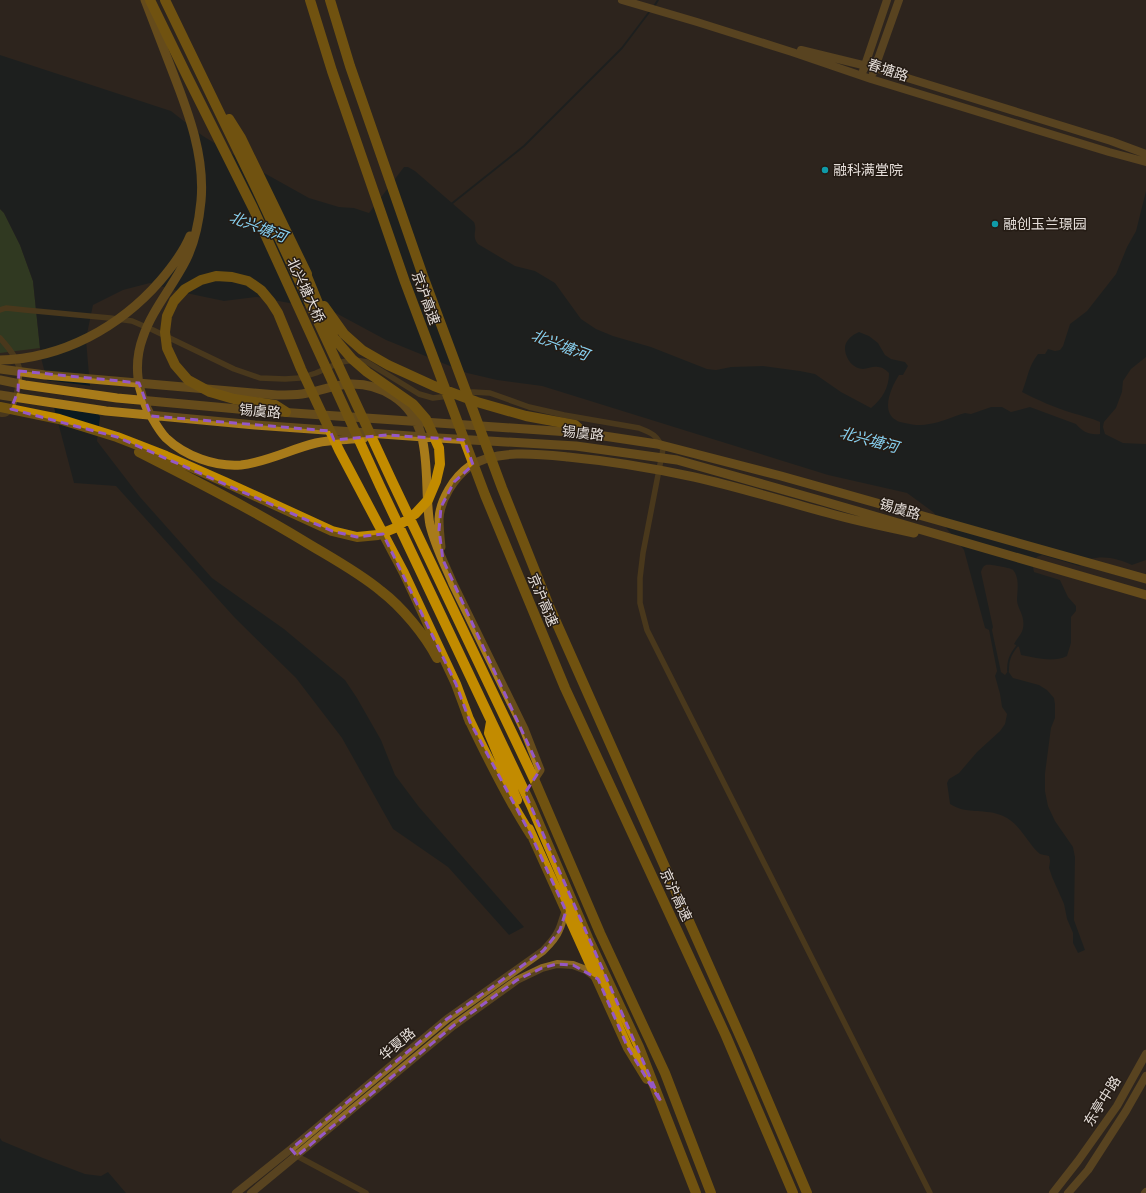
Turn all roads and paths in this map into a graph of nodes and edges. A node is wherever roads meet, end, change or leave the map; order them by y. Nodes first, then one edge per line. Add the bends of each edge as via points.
1 (145, 0) edge
2 (150, 0) edge
3 (166, 0) edge
4 (310, 0) edge
5 (330, 0) edge
6 (622, 0) edge
7 (634, 0) edge
8 (887, 0) edge
9 (898, 0) edge
10 (643, 5) junction
11 (666, 11) junction
12 (865, 66) junction
13 (875, 68) junction
14 (862, 75) junction
15 (871, 79) junction
16 (1145, 158) edge
17 (198, 218) junction
18 (304, 269) junction
19 (0, 310) edge
20 (0, 338) edge
21 (0, 360) edge
22 (0, 369) edge
23 (0, 380) edge
24 (0, 395) edge
25 (0, 407) edge
26 (286, 412) junction
27 (0, 414) edge
28 (102, 433) junction
29 (584, 433) junction
30 (387, 435) junction
31 (981, 547) junction
32 (443, 560) junction
33 (1146, 579) edge
34 (1146, 595) edge
35 (470, 722) junction
36 (491, 722) junction
37 (534, 779) junction
38 (532, 835) junction
39 (566, 911) junction
40 (598, 979) junction
41 (1146, 1054) edge
42 (1146, 1076) edge
43 (661, 1102) junction
44 (291, 1150) junction
45 (297, 1156) junction
46 (236, 1193) edge
47 (251, 1193) edge
48 (366, 1193) edge
49 (696, 1193) edge
50 (711, 1193) edge
51 (794, 1193) edge
52 (807, 1193) edge
53 (930, 1193) edge
54 (1053, 1193) edge
55 (1068, 1193) edge

1 - 17 main road via 197,144 202,175
2 - 36 highway, 北兴塘大桥 via 253,208
3 - 18 highway via 241,138
3 - 37 highway, 北兴塘大桥
4 - 51 highway, 京沪高速 via 405,282 485,495 565,688 723,1029
5 - 52 highway, 京沪高速 via 422,276 549,606
6 - 10 street, 春塘路
7 - 10 street, 春塘路
8 - 12 street
9 - 13 street
10 - 11 street, 春塘路
11 - 12 street, 春塘路
11 - 14 street, 春塘路
12 - 13 street, 春塘路
12 - 14 street
13 - 15 street
13 - 16 street, 春塘路 via 1111,141
14 - 15 street, 春塘路
15 - 16 street, 春塘路 via 1108,152
17 - 21 main road via 182,251 168,272 138,304 120,318 71,346 31,357
17 - 30 main road via 197,230 186,260 152,318 138,353 139,387 155,424 166,438 200,459 219,464 240,465 318,443
18 - 28 highway via 334,338 352,360 413,404 426,419 439,448 440,464 428,500 415,514 395,528 378,535 357,537 332,531 173,459
18 - 29 highway via 328,313 344,334 362,350 434,386 526,416 575,425
19 - 53 street via 6,308 132,321 234,369 260,378 300,378 341,362 367,362 419,394 433,398 473,392 490,393 529,407 638,428 649,431 659,439 663,449 642,553 640,578 640,603 647,630
20 - 27 street via 19,367 18,391 10,410 3,415
22 - 32 main road via 277,395 302,394 352,384 370,386 386,392 402,402 413,414 420,429 425,450 430,525
23 - 26 main road, 锡虞路 via 117,398
24 - 30 main road, 锡虞路 via 106,411
25 - 28 highway via 59,419
26 - 29 main road, 锡虞路
26 - 35 highway via 275,405 234,399 210,392 188,380 175,365 167,348 167,316 174,301 185,289 201,280 216,276 232,277 248,281 261,290 271,302 339,450 404,573 456,684
28 - 35 highway via 259,514 343,564 382,591 408,617 433,650
29 - 33 main road, 锡虞路 via 657,444 713,458
30 - 31 main road, 锡虞路 via 576,446 677,460
31 - 32 main road via 830,514 694,477 592,459 516,454 498,456 471,465 451,487 439,518
31 - 34 main road, 锡虞路
32 - 37 main road via 524,730 540,770
35 - 38 highway via 520,819
36 - 38 highway via 488,733
36 - 43 highway, 北兴塘大桥 via 640,1048
37 - 50 highway, 北兴塘大桥 via 600,933 664,1072
38 - 39 highway
39 - 40 highway
39 - 44 street, 华夏路 via 560,930 543,951 447,1019
40 - 43 highway via 628,1048
40 - 45 street, 华夏路 via 573,965 557,964 517,980 453,1026
41 - 54 street, 东亭中路 via 1117,1106
42 - 55 street, 东亭中路 via 1088,1170
43 - 49 highway
44 - 45 street
44 - 46 street, 华夏路
45 - 47 street, 华夏路
45 - 48 street

